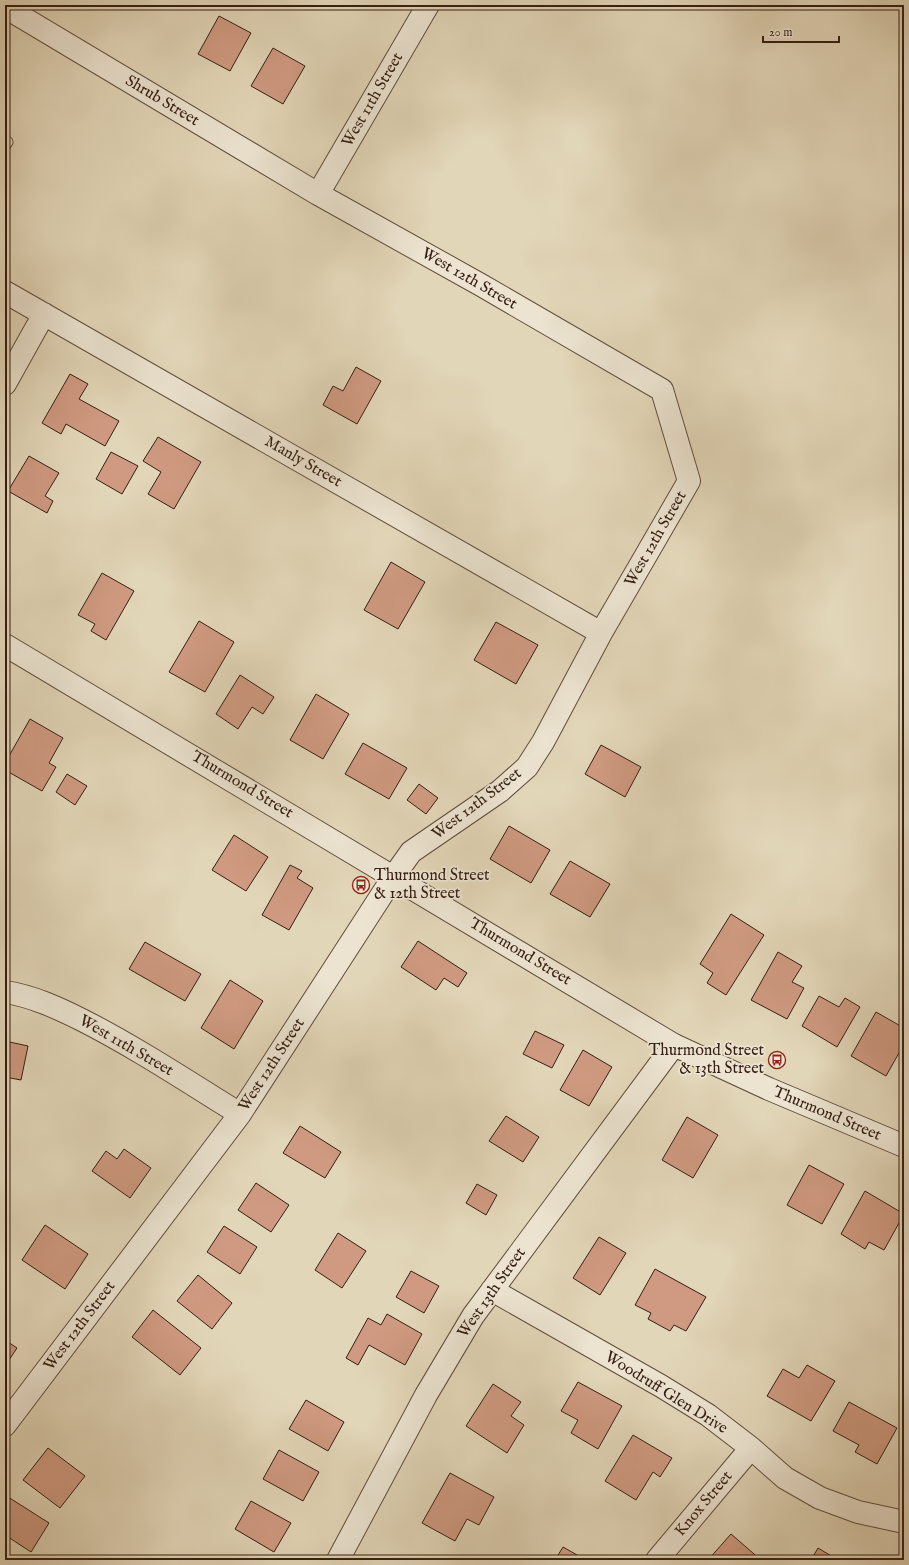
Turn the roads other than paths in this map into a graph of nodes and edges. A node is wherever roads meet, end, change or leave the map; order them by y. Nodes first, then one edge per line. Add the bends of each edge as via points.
1 (428, 5) edge
2 (5, 7) edge
3 (5, 141) edge
4 (5, 145) edge
5 (318, 194) junction
6 (5, 292) edge
7 (44, 314) junction
8 (5, 384) edge
9 (601, 633) junction
10 (5, 645) edge
11 (394, 876) junction
12 (5, 992) edge
13 (674, 1044) junction
14 (240, 1114) junction
15 (904, 1146) edge
16 (492, 1290) junction
17 (5, 1425) edge
18 (751, 1448) junction
19 (904, 1522) edge
20 (338, 1560) edge
21 (657, 1560) edge

1 - 5 street, West 11th Street
2 - 5 street, Shrub Street
3 - 4 lane
5 - 9 street, West 12th Street via 662,390 689,481
6 - 7 street, Manly Street
7 - 8 street
7 - 9 street, Manly Street
9 - 11 street, West 12th Street via 527,767 500,791 412,852
10 - 11 street, Thurmond Street
11 - 13 street, Thurmond Street
11 - 14 street, West 12th Street
12 - 14 street, West 11th Street via 15,993 59,1009 111,1035
13 - 15 street, Thurmond Street via 768,1089
13 - 16 street, West 13th Street
14 - 17 street, West 12th Street
16 - 18 street, Woodruff Glen Drive via 655,1382 702,1411
16 - 20 street, West 13th Street via 473,1316 426,1395
18 - 19 street, Woodruff Glen Drive via 785,1478 820,1498 858,1512
18 - 21 street, Knox Street

